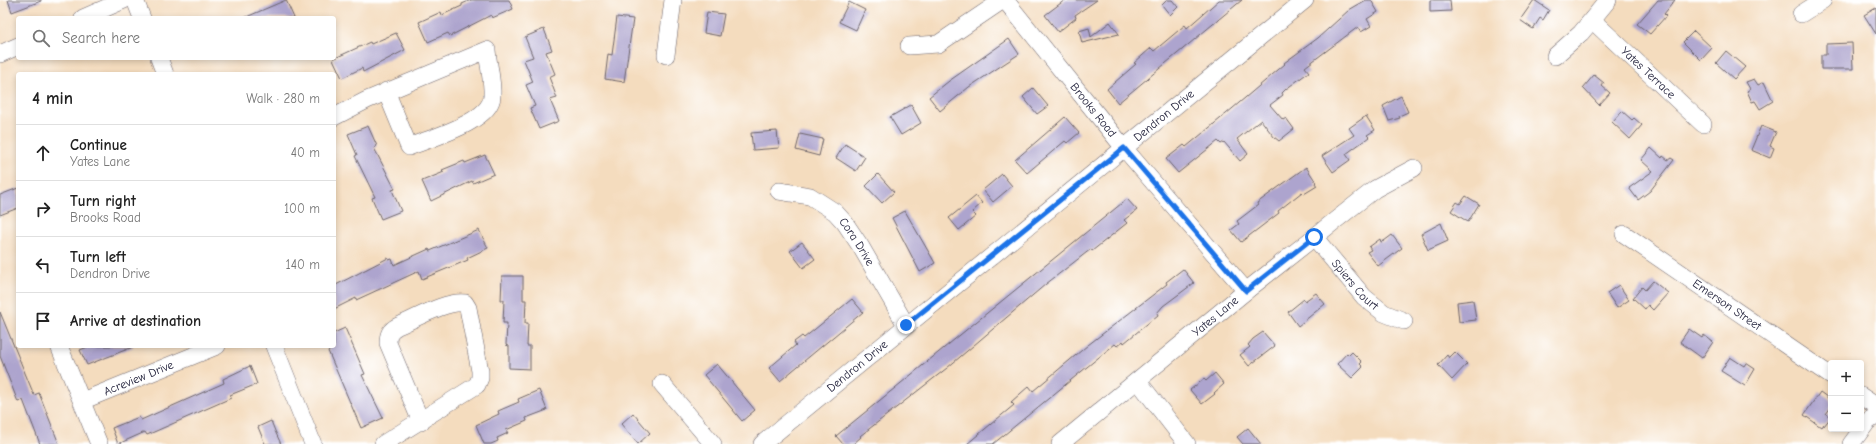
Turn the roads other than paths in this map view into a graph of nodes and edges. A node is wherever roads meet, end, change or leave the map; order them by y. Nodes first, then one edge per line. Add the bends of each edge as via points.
1 (124, 0) edge
2 (135, 0) edge
3 (673, 0) edge
4 (1004, 0) edge
5 (1305, 0) edge
6 (1608, 0) edge
7 (1823, 0) edge
8 (1801, 14) dead end
9 (88, 16) edge
10 (141, 16) edge
11 (1592, 20) junction
12 (909, 46) dead end
13 (16, 47) edge
14 (0, 54) edge
15 (666, 55) dead end
16 (1555, 56) dead end
17 (159, 60) edge
18 (164, 72) edge
19 (386, 91) junction
20 (336, 116) edge
21 (1703, 124) dead end
22 (1124, 148) junction
23 (1414, 168) dead end
24 (779, 191) dead end
25 (1624, 234) dead end
26 (1314, 237) junction
27 (1246, 291) junction
28 (1404, 321) dead end
29 (906, 325) junction
30 (60, 348) edge
31 (212, 348) edge
32 (275, 348) edge
33 (1828, 374) edge
34 (1138, 381) junction
35 (662, 384) dead end
36 (1864, 398) edge
37 (82, 401) junction
38 (1876, 406) edge
39 (1876, 416) edge
40 (421, 422) junction
41 (99, 444) edge
42 (313, 444) edge
43 (383, 444) edge
44 (713, 444) edge
45 (762, 444) edge
46 (1060, 444) edge
47 (1187, 444) edge
48 (1851, 444) edge

1 - 9 street
2 - 10 street
3 - 15 street
4 - 12 street via 938,44
4 - 22 street, Brooks Road
5 - 22 street, Dendron Drive
6 - 11 street
7 - 8 street
11 - 16 street
11 - 21 street, Yates Terrace
13 - 14 street
17 - 18 street
19 - 19 street via 409,147 461,126 485,112 492,97 487,50
19 - 20 street
22 - 27 street, Brooks Road
22 - 29 street, Dendron Drive
23 - 26 street, Yates Lane via 1375,189
24 - 29 street, Cora Drive via 810,196 835,212 845,223
25 - 33 street, Emerson Street
26 - 27 street, Yates Lane
26 - 28 street, Spiers Court via 1364,297 1384,313
27 - 34 street, Yates Lane
29 - 45 street, Dendron Drive
30 - 37 street
31 - 37 street, Acreview Drive
32 - 42 street
34 - 46 street, Yates Lane
34 - 47 street
35 - 44 street
36 - 38 street
37 - 41 street
39 - 48 street via 1868,421
40 - 40 street via 472,389 480,378 465,303 448,305 398,326 388,335 388,343
40 - 43 street

